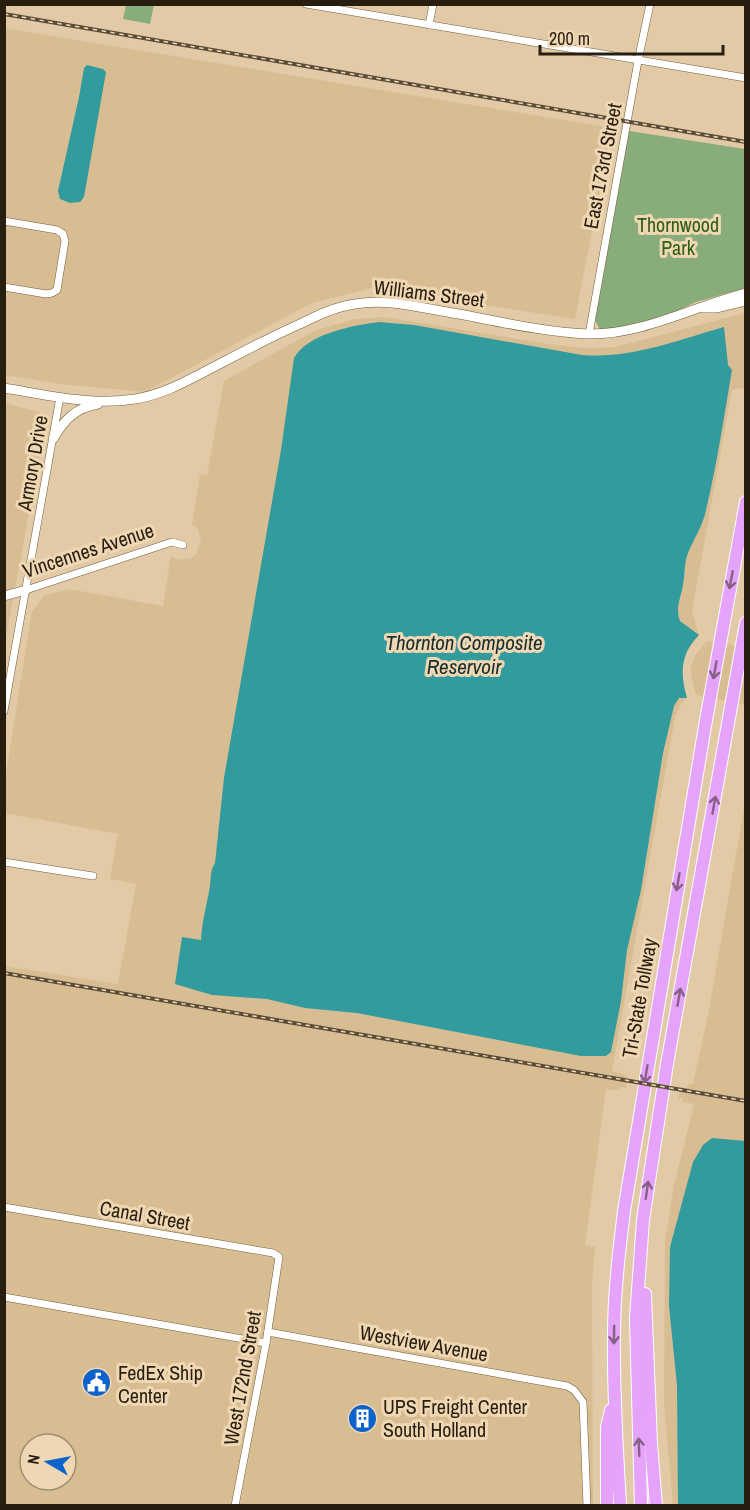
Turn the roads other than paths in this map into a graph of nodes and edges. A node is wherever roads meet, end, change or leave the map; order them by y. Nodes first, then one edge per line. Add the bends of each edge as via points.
1 (306, 4) edge
2 (433, 4) edge
3 (650, 4) edge
4 (350, 8) edge
5 (429, 26) junction
6 (638, 61) junction
7 (746, 78) edge
8 (4, 221) edge
9 (4, 287) edge
10 (746, 293) edge
11 (746, 301) edge
12 (702, 309) junction
13 (589, 334) junction
14 (4, 388) edge
15 (60, 397) junction
16 (109, 402) junction
17 (53, 439) junction
18 (746, 502) edge
19 (183, 545) dead end
20 (26, 590) junction
21 (4, 596) edge
22 (746, 623) edge
23 (4, 711) edge
24 (4, 862) edge
25 (93, 876) dead end
26 (4, 1207) edge
27 (643, 1220) junction
28 (279, 1257) joint
29 (4, 1297) edge
30 (268, 1332) junction
31 (266, 1342) junction
32 (614, 1391) junction
33 (235, 1506) edge
34 (586, 1506) edge
35 (607, 1506) edge
36 (620, 1506) edge
37 (641, 1506) edge
38 (656, 1506) edge

1 - 4 street
2 - 5 street
3 - 6 street, East 173rd Street
4 - 5 street
5 - 6 street
6 - 7 street
6 - 13 street, East 173rd Street
8 - 9 street via 57,230 65,241 57,290 46,294
10 - 12 street, Williams Street via 715,301
11 - 12 street, Williams Street
12 - 13 street, Williams Street via 620,332
13 - 16 street, Williams Street via 414,306 356,303 332,309 279,333 174,388
14 - 15 street, Williams Street
15 - 16 street, Williams Street
15 - 17 street, Armory Drive
16 - 17 street via 80,409 67,417
17 - 20 street, Armory Drive
18 -> 32 highway, Tri-State Tollway via 627,1191 616,1278
19 - 20 street, Vincennes Avenue via 172,542
20 - 21 street, Vincennes Avenue
20 - 23 street, Armory Drive
27 -> 22 highway, Tri-State Tollway
24 - 25 street
26 - 28 street, Canal Street
37 -> 27 highway, Tri-State Tollway via 636,1317
27 - 38 highway
28 - 30 street, West 172nd Street
29 - 31 street
30 - 31 street, West 172nd Street
30 - 34 street, Westview Avenue via 555,1383 574,1390 584,1409
31 - 33 street, West 172nd Street
32 - 35 highway via 607,1427
32 - 36 highway, Tri-State Tollway

